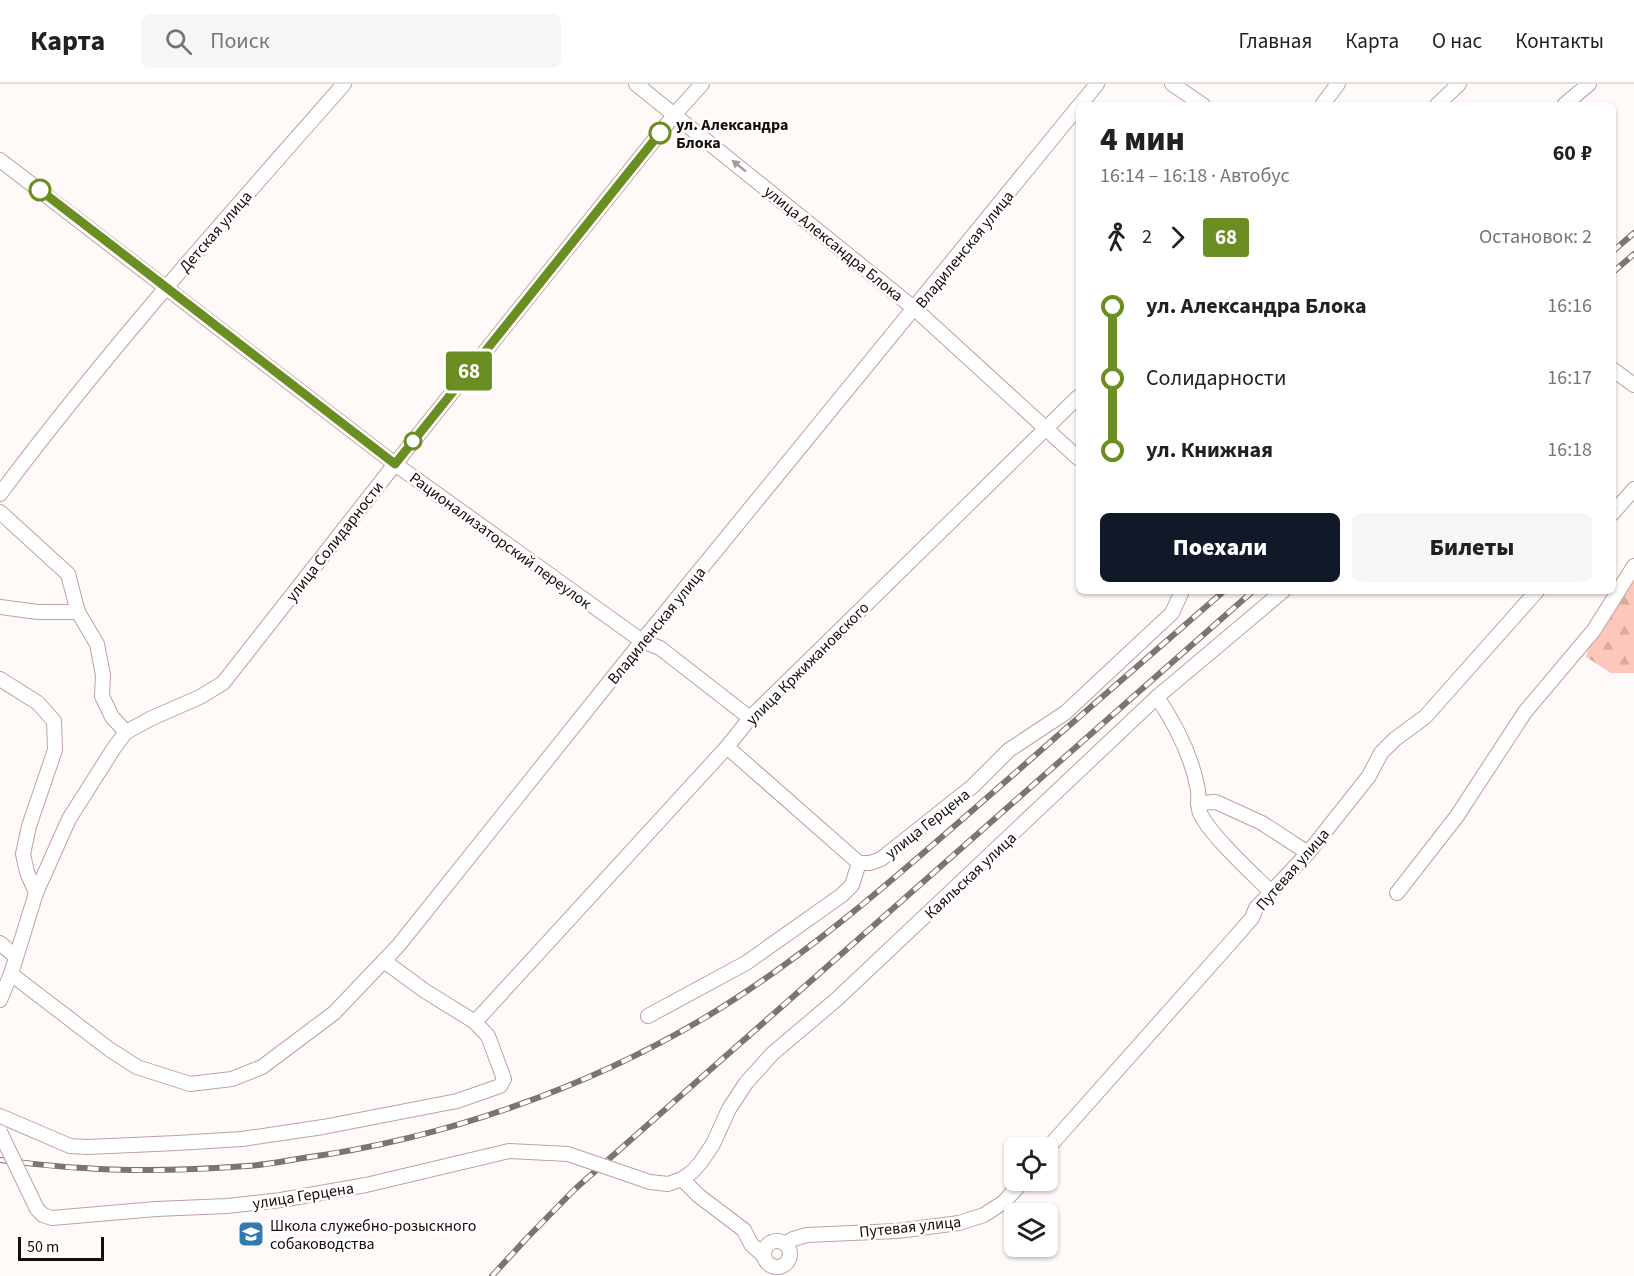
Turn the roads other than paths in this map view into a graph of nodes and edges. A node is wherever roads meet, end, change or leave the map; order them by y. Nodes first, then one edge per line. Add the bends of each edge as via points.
1 (344, 84) edge
2 (636, 84) edge
3 (702, 84) edge
4 (1097, 84) edge
5 (1172, 84) edge
6 (1338, 84) edge
7 (1459, 84) edge
8 (1589, 84) edge
9 (1082, 102) edge
10 (1199, 102) edge
11 (1324, 102) edge
12 (1440, 102) edge
13 (1568, 102) edge
14 (1076, 110) edge
15 (675, 114) junction
16 (0, 160) edge
17 (166, 287) junction
18 (915, 309) junction
19 (1616, 372) edge
20 (1634, 385) edge
21 (1076, 399) edge
22 (1047, 429) junction
23 (1076, 456) edge
24 (395, 464) junction
25 (1634, 489) edge
26 (0, 495) edge
27 (1616, 509) edge
28 (0, 512) edge
29 (1634, 566) edge
30 (1181, 594) edge
31 (1279, 594) edge
32 (1534, 594) edge
33 (0, 607) edge
34 (78, 612) junction
35 (642, 641) junction
36 (0, 679) edge
37 (1157, 698) junction
38 (750, 718) junction
39 (126, 732) junction
40 (727, 747) junction
41 (1198, 803) junction
42 (1308, 853) junction
43 (859, 863) junction
44 (1271, 892) junction
45 (36, 893) junction
46 (1397, 893) dead end
47 (0, 943) edge
48 (16, 957) junction
49 (384, 961) junction
50 (11, 975) junction
51 (0, 1000) edge
52 (648, 1016) dead end
53 (475, 1022) junction
54 (0, 1116) edge
55 (0, 1132) edge
56 (1058, 1137) edge
57 (681, 1179) junction
58 (1014, 1191) edge
59 (744, 1230) junction
60 (778, 1243) junction
61 (764, 1256) junction
62 (775, 1272) edge

1 - 17 street, Детская улица
2 - 15 street, улица Александра Блока
3 - 15 street, улица Солидарности
4 - 9 street, Владиленская улица
5 - 10 street
6 - 11 street
7 - 12 street
8 - 13 street
14 - 18 street, Владиленская улица
18 -> 15 street, улица Александра Блока
15 - 24 street, улица Солидарности
16 - 17 street, Рационализаторский переулок
17 - 24 street, Рационализаторский переулок
17 - 26 street, Детская улица via 56,420
18 - 22 street, улица Александра Блока
18 - 35 street, Владиленская улица
19 - 20 street
21 - 22 street, улица Кржижановского
22 - 23 street, улица Александра Блока
22 - 38 street, улица Кржижановского
24 - 35 street, Рационализаторский переулок
24 - 39 street, улица Солидарности via 222,684
25 - 27 street
28 - 34 street via 68,574
29 - 46 street via 1594,630 1525,712 1457,816
30 - 43 street, улица Герцена via 1172,613 1065,713 1010,750 973,786 881,859
31 - 37 street, Каяльская улица
32 - 42 street, Путевая улица via 1425,717 1381,753 1369,776
33 - 34 street
34 - 39 street via 97,644 103,675 102,696 112,717
35 - 38 street, Рационализаторский переулок via 660,648
35 - 49 street, Владиленская улица
36 - 45 street via 38,704 54,721 55,750 23,854
37 - 41 street via 1175,724 1186,752
37 - 57 street, Каяльская улица via 837,999 772,1054 746,1083 701,1162
38 - 40 street, улица Кржижановского
39 - 45 street, улица Солидарности via 69,819
40 - 43 street
40 - 53 street, улица Кржижановского
41 - 42 street via 1216,802 1262,824
41 - 44 street via 1214,833
42 - 44 street, Путевая улица
43 - 52 street via 852,885 842,895 746,963
44 - 56 street, Путевая улица
45 - 48 street, улица Солидарности
47 - 48 street
48 - 50 street, улица Солидарности
49 - 50 street, Владиленская улица via 334,1012 262,1067 232,1079 190,1084 137,1067
49 - 53 street
50 - 51 street, улица Солидарности
53 - 54 street via 488,1036 504,1079 500,1086 457,1101 322,1127 231,1139 88,1147 70,1146
55 - 57 street, улица Герцена, bridge via 37,1209 52,1218 281,1200 366,1185 509,1151 568,1154 650,1182 668,1184
57 - 59 street
58 - 60 street, Путевая улица via 984,1215 959,1223 897,1231 807,1235
59 - 60 street
59 - 61 street
60 - 61 street via 766,1246
60 - 62 street via 790,1253 786,1265
61 - 62 street

